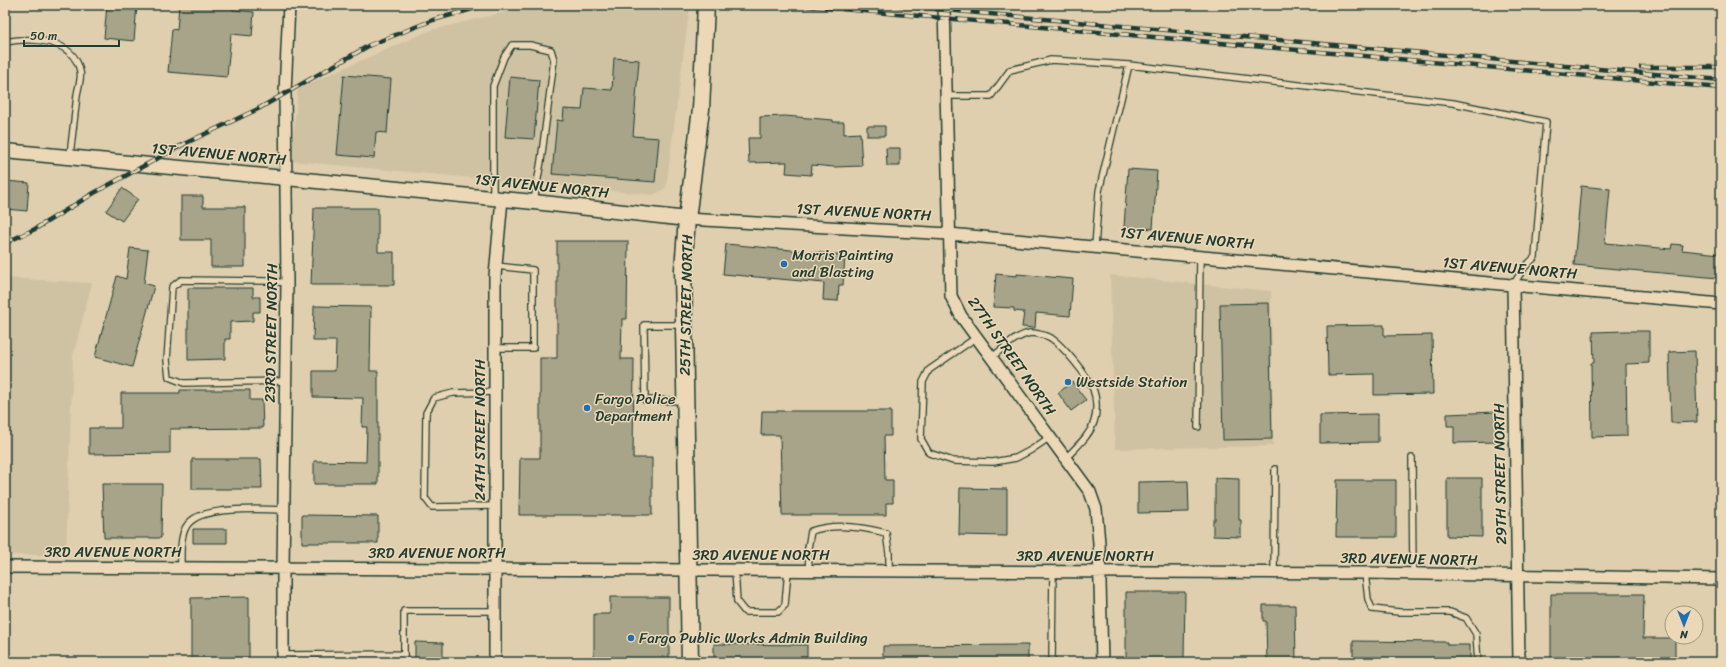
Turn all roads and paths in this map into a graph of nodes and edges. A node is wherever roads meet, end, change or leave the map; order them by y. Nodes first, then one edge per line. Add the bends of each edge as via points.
1 (289, 5) edge
2 (944, 5) edge
3 (706, 13) edge
4 (5, 42) edge
5 (1129, 65) junction
6 (945, 96) junction
7 (5, 151) edge
8 (70, 156) junction
9 (287, 177) junction
10 (498, 199) junction
11 (534, 202) junction
12 (687, 219) junction
13 (950, 234) junction
14 (1095, 247) junction
15 (1200, 256) junction
16 (496, 266) junction
17 (287, 283) junction
18 (1513, 285) junction
19 (1721, 304) edge
20 (684, 325) junction
21 (977, 337) junction
22 (495, 348) junction
23 (992, 357) junction
24 (286, 381) junction
25 (496, 392) junction
26 (686, 401) junction
27 (1198, 428) dead end
28 (1050, 437) junction
29 (1066, 458) junction
30 (1412, 458) dead end
31 (1275, 469) dead end
32 (496, 506) junction
33 (284, 510) junction
34 (5, 567) edge
35 (181, 567) junction
36 (283, 568) junction
37 (496, 568) junction
38 (688, 569) junction
39 (735, 570) junction
40 (788, 570) junction
41 (809, 570) junction
42 (889, 570) junction
43 (1053, 571) junction
44 (1100, 571) junction
45 (1274, 572) junction
46 (1366, 573) junction
47 (1413, 574) junction
48 (1516, 575) junction
49 (1721, 580) edge
50 (496, 611) junction
51 (404, 654) junction
52 (283, 658) edge
53 (404, 662) edge
54 (496, 662) edge
55 (690, 662) edge
56 (1052, 662) edge
57 (1102, 662) edge
58 (1478, 662) edge
59 (1519, 662) edge

1 - 9 street, 23RD STREET NORTH via 285,94
2 - 6 street, 27TH STREET NORTH
3 - 12 main road, 25TH STREET NORTH via 701,109
4 - 8 lane via 21,39 44,41 66,48 75,57 81,72
5 - 6 lane via 1052,60 1010,70 990,96
5 - 14 lane via 1099,191
5 - 18 lane via 1453,102 1546,122 1535,257
6 - 13 street, 27TH STREET NORTH
7 - 8 street, 1ST AVENUE NORTH
8 - 9 street, 1ST AVENUE NORTH
9 - 10 street, 1ST AVENUE NORTH
9 - 17 street, 23RD STREET NORTH
10 - 11 street, 1ST AVENUE NORTH
10 - 11 lane via 493,86 504,57 512,45 530,45 551,50 554,60
10 - 16 street, 24TH STREET NORTH
11 - 12 street, 1ST AVENUE NORTH
12 - 13 street, 1ST AVENUE NORTH
12 - 20 main road, 25TH STREET NORTH
13 - 14 street, 1ST AVENUE NORTH
13 - 21 street, 27TH STREET NORTH via 952,296
14 - 15 street, 1ST AVENUE NORTH
15 - 18 street, 1ST AVENUE NORTH
15 - 27 lane
16 - 22 street, 24TH STREET NORTH
16 - 22 lane via 533,270 533,348
17 - 24 street, 23RD STREET NORTH
17 - 24 lane via 182,280 172,287 167,360 169,377 184,383
18 - 19 street, 1ST AVENUE NORTH
18 - 48 street, 29TH STREET NORTH
20 - 26 main road, 25TH STREET NORTH
20 - 26 lane via 644,325 645,400
21 - 23 street, 27TH STREET NORTH
21 - 28 lane via 929,370 923,382 921,439 929,453 952,461 992,462 1016,458
22 - 25 street, 24TH STREET NORTH
23 - 28 street, 27TH STREET NORTH
23 - 29 lane via 1016,338 1031,333 1050,337 1078,366 1093,389 1096,409 1094,423 1088,435
24 - 33 street, 23RD STREET NORTH
25 - 32 street, 24TH STREET NORTH
25 - 32 lane via 453,393 434,398 426,413 425,498 432,507
26 - 38 main road, 25TH STREET NORTH
28 - 29 street, 27TH STREET NORTH
29 - 44 street, 27TH STREET NORTH via 1090,492 1096,509
30 - 47 lane
31 - 45 lane
32 - 37 street, 24TH STREET NORTH
33 - 35 lane via 206,513 190,521 181,538
33 - 36 street, 23RD STREET NORTH
34 - 35 street, 3RD AVENUE NORTH
35 - 36 street, 3RD AVENUE NORTH
36 - 37 street, 3RD AVENUE NORTH
36 - 52 street, 23RD STREET NORTH
37 - 38 street, 3RD AVENUE NORTH
37 - 50 street, 24TH STREET NORTH
38 - 39 street, 3RD AVENUE NORTH
38 - 55 main road, 25TH STREET NORTH
39 - 40 street, 3RD AVENUE NORTH
39 - 40 lane via 737,602 745,612 778,612 786,605
40 - 41 street, 3RD AVENUE NORTH
41 - 42 street, 3RD AVENUE NORTH
41 - 42 lane via 808,548 811,531 822,527 869,529 886,533
42 - 43 street, 3RD AVENUE NORTH
43 - 44 street, 3RD AVENUE NORTH
43 - 56 lane
44 - 45 street, 3RD AVENUE NORTH
44 - 57 street, 27TH STREET NORTH
45 - 46 street, 3RD AVENUE NORTH
46 - 47 street, 3RD AVENUE NORTH
46 - 58 lane via 1368,599 1372,609 1450,612 1466,618 1476,634
47 - 48 street, 3RD AVENUE NORTH
48 - 49 street, 3RD AVENUE NORTH
48 - 59 street, 29TH STREET NORTH
50 - 51 lane via 404,611
50 - 54 street, 24TH STREET NORTH
51 - 52 lane
51 - 53 lane

